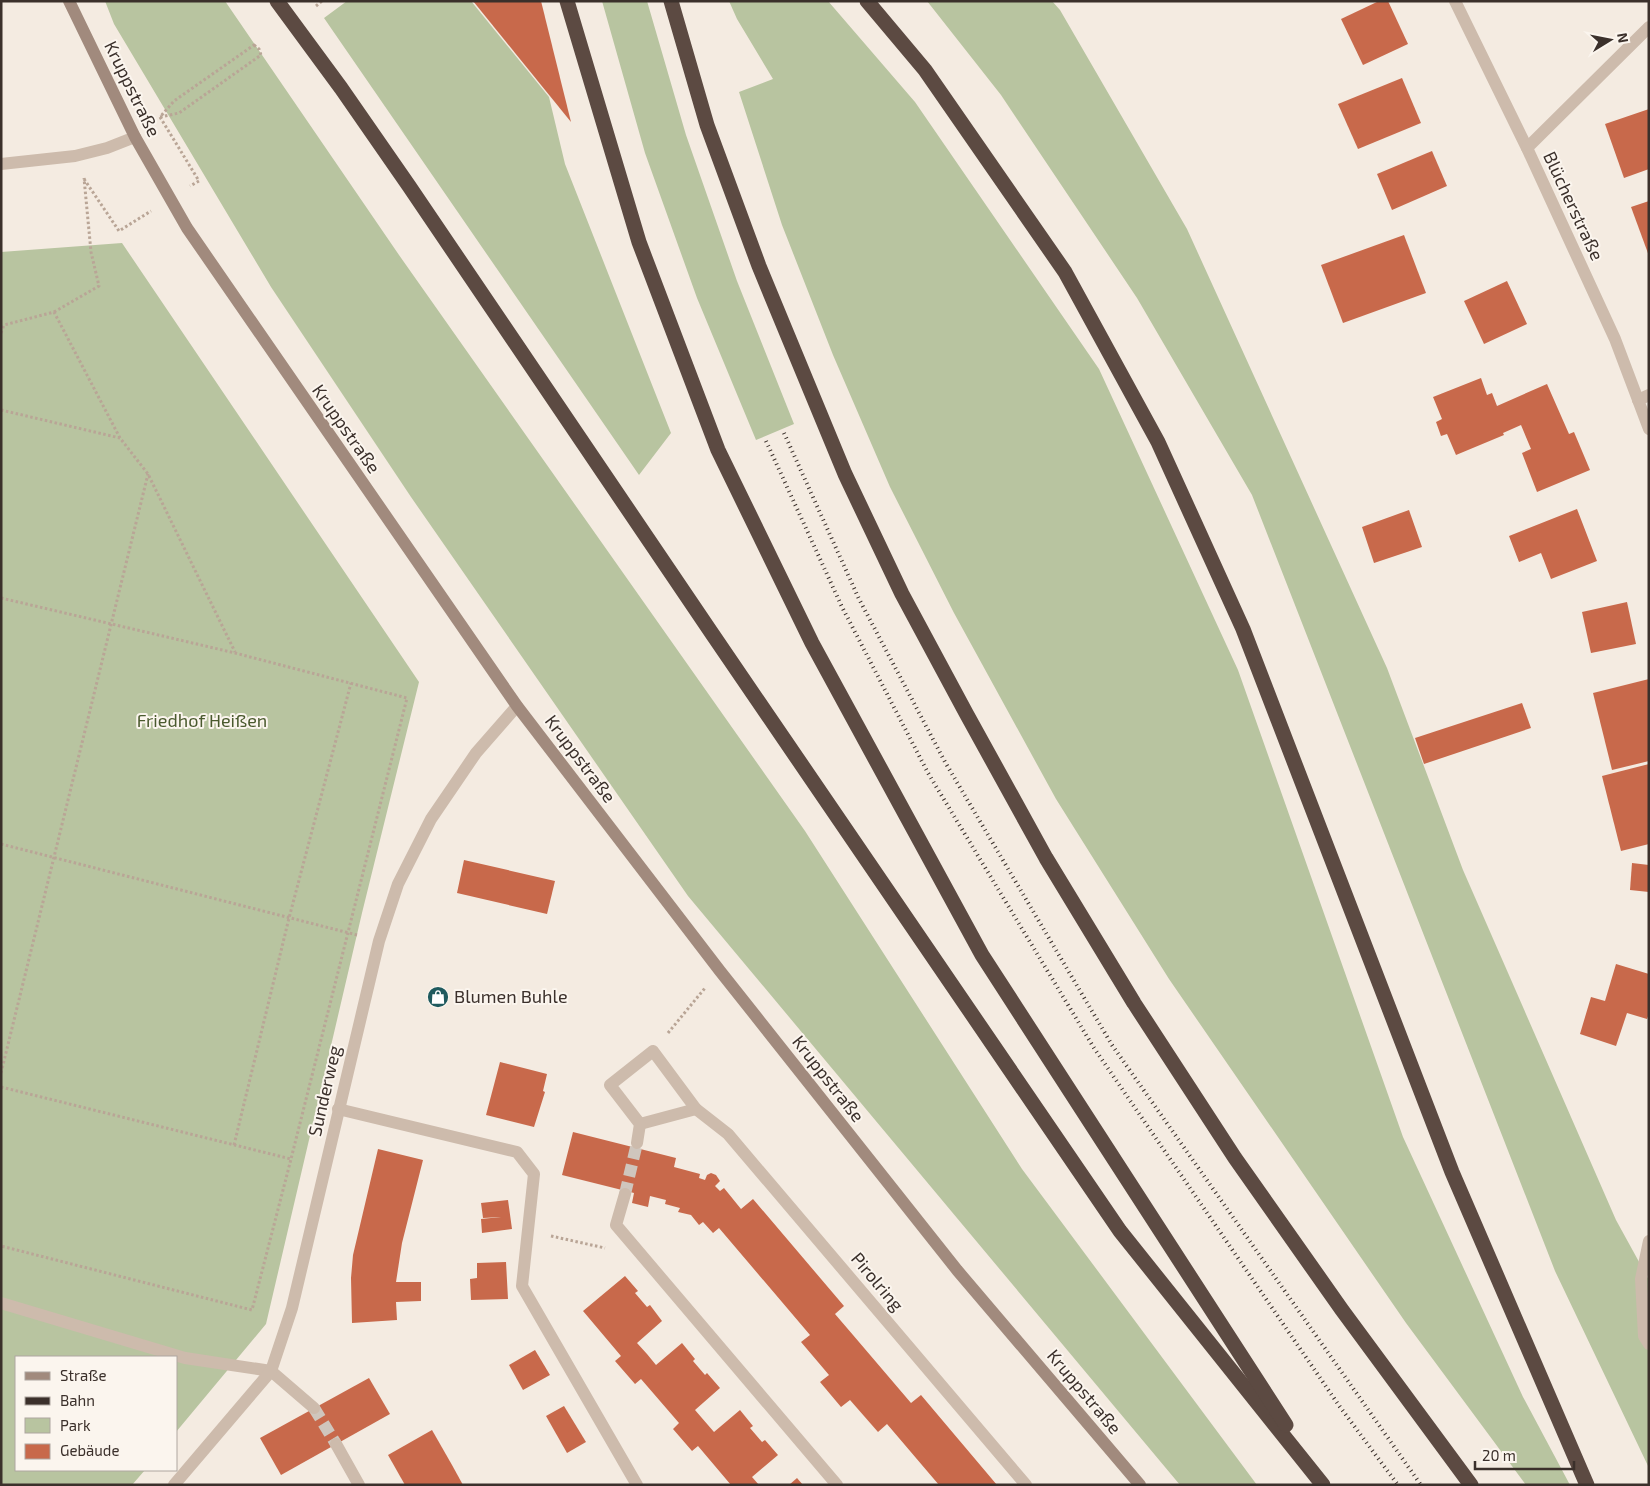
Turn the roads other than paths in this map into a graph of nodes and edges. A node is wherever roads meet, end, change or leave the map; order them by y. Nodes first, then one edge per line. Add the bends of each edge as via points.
1 (69, 1) edge
2 (278, 1) edge
3 (567, 1) edge
4 (671, 1) edge
5 (867, 1) edge
6 (1455, 1) edge
7 (1649, 27) edge
8 (136, 137) junction
9 (1527, 148) junction
10 (1, 164) edge
11 (1643, 397) edge
12 (1649, 429) edge
13 (517, 706) junction
14 (338, 1109) junction
15 (696, 1109) junction
16 (640, 1124) junction
17 (637, 1143) tunnel mouth
18 (625, 1194) tunnel mouth
19 (1649, 1241) edge
20 (1, 1302) edge
21 (1649, 1344) edge
22 (271, 1371) junction
23 (314, 1408) tunnel mouth
24 (336, 1444) tunnel mouth
25 (174, 1485) edge
26 (358, 1485) edge
27 (637, 1485) edge
28 (837, 1485) edge
29 (1026, 1485) edge
30 (1140, 1485) edge
31 (1324, 1485) edge
32 (1471, 1485) edge
33 (1586, 1485) edge

1 - 8 street, Kruppstraße
2 - 31 highway via 409,186 1120,1231
3 - 31 highway via 640,242 718,450 812,643 982,955
4 - 32 highway via 706,125 759,266 845,474 902,594 952,687 1051,866 1134,1003 1230,1150 1342,1310
5 - 33 highway via 925,70 1065,272 1158,442 1243,629 1452,1172
6 - 9 street, Blücherstraße
7 - 9 street
8 - 10 street via 75,156
8 - 13 street, Kruppstraße via 187,228
9 - 11 street, Blücherstraße
11 - 12 street, Blücherstraße
13 - 14 street, Sunderweg via 476,754 431,819 398,884 379,941
13 - 30 street, Kruppstraße via 720,971 957,1270
14 - 22 street, Sunderweg via 292,1308
14 - 27 street via 517,1152 534,1174 522,1286
15 - 16 street
15 - 16 street, Pirolring via 653,1051 610,1085
15 - 29 street, Pirolring via 728,1134
16 - 17 street
18 - 28 street via 616,1225
19 - 21 street via 1641,1279 1644,1336
20 - 22 street via 185,1358
22 - 23 street
22 - 25 street, Sunderweg
24 - 26 street

